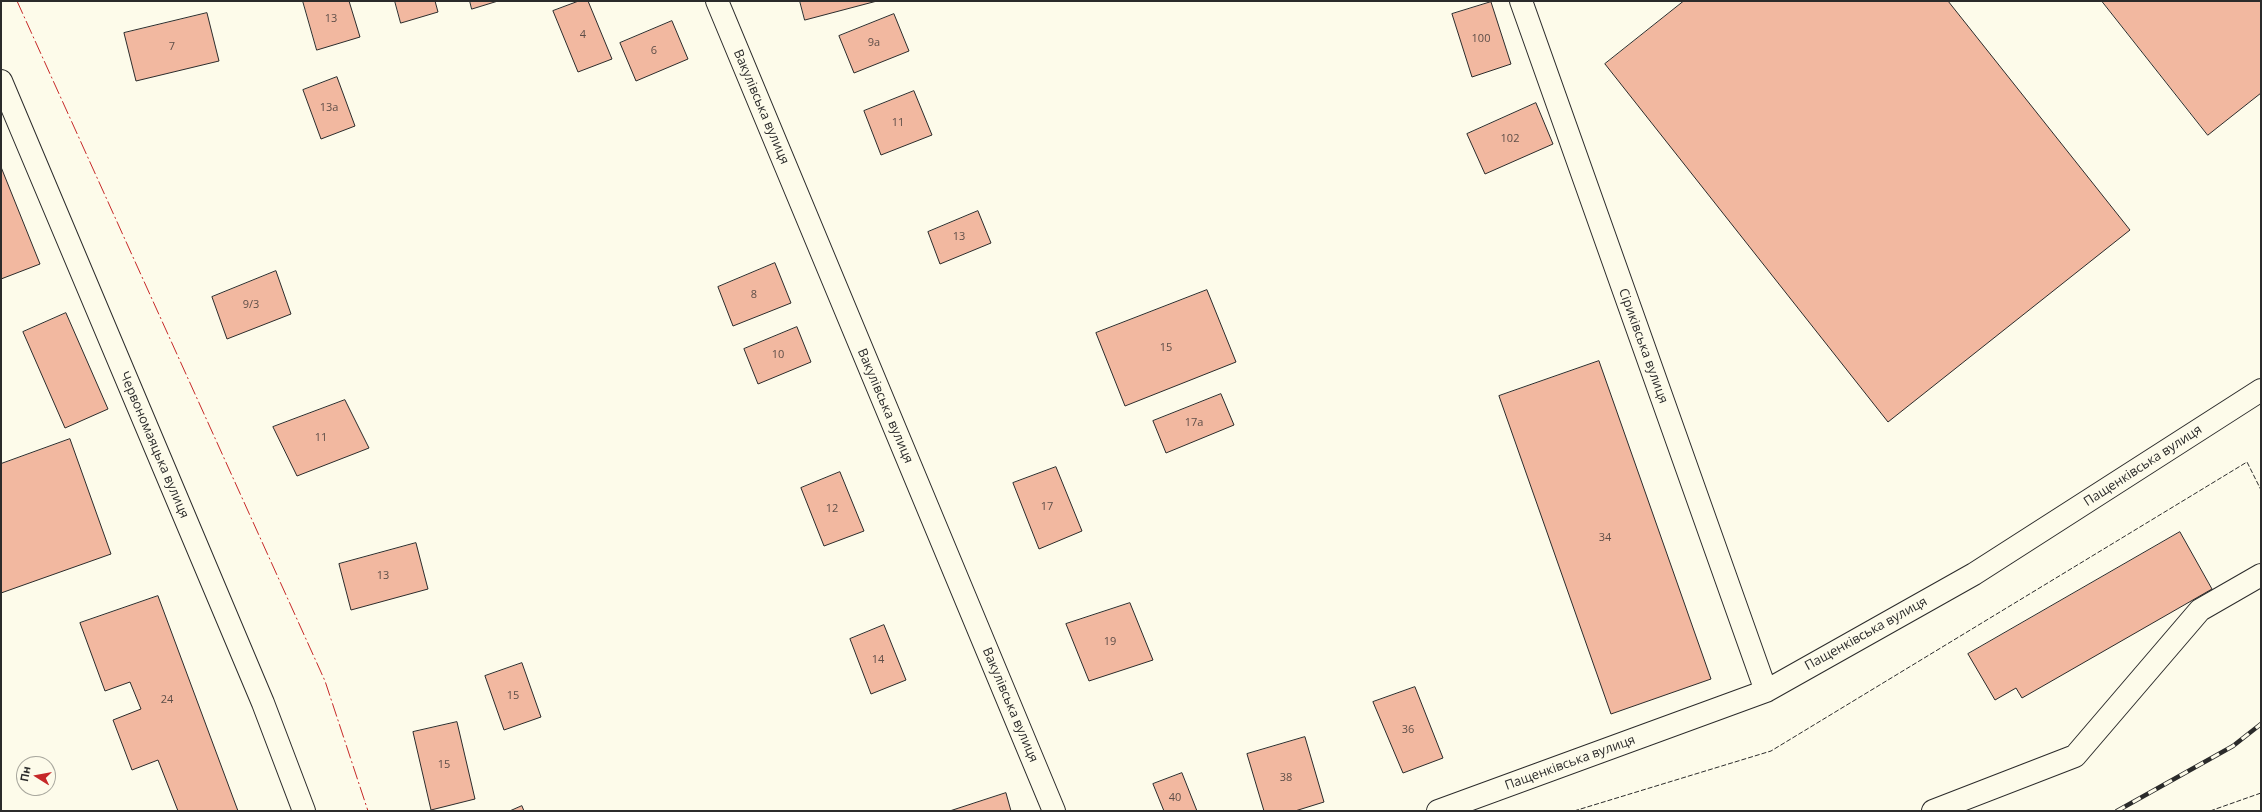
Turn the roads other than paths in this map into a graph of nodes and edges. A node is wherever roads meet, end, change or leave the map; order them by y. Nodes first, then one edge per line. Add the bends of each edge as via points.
1 (717, 1) edge
2 (1521, 1) edge
3 (1, 81) edge
4 (2261, 390) edge
5 (2261, 575) edge
6 (1766, 691) junction
7 (304, 811) edge
8 (1054, 811) edge
9 (1438, 811) edge
10 (1933, 811) edge

1 - 8 street, Вакулівська вулиця
2 - 6 street, Сіриківська вулиця
3 - 7 street, Червономаяцька вулиця via 263,703
4 - 6 street, Пащенківська вулиця via 1974,574
5 - 10 street via 2200,610 2075,756
6 - 9 street, Пащенківська вулиця

